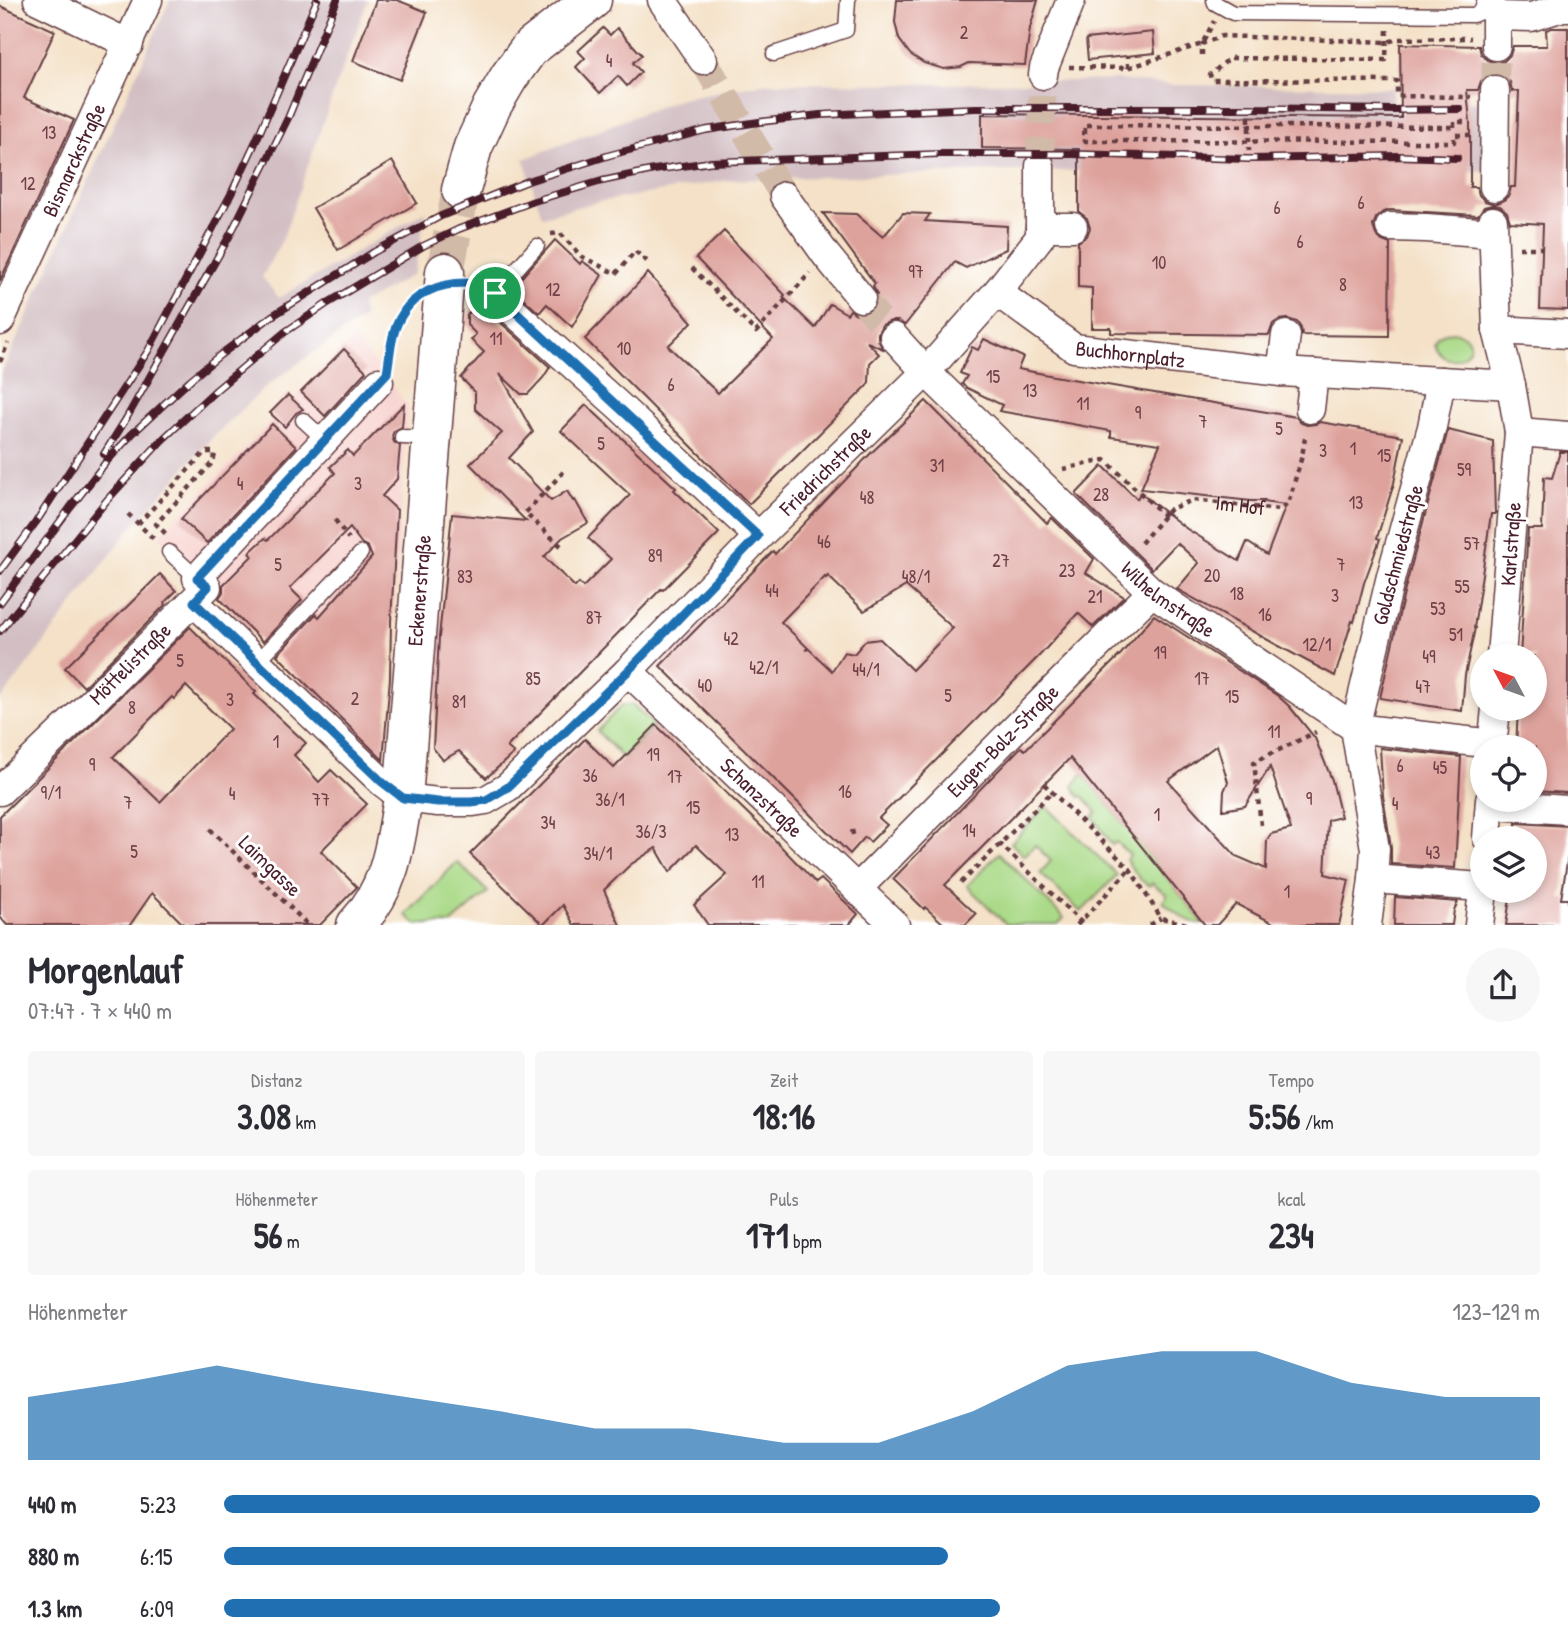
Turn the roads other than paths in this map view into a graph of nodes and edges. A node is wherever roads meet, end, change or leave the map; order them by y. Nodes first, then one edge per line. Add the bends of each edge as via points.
1 (38, 0) edge
2 (550, 0) edge
3 (569, 0) edge
4 (592, 0) edge
5 (662, 0) edge
6 (848, 0) edge
7 (1071, 0) edge
8 (1215, 1) edge
9 (1568, 7) edge
10 (1494, 21) edge
11 (138, 22) edge
12 (530, 48) junction
13 (774, 54) dead end
14 (703, 60) tunnel mouth
15 (1043, 71) tunnel mouth
16 (1485, 94) tunnel mouth
17 (1041, 166) tunnel mouth
18 (1494, 187) dead end
19 (461, 190) tunnel mouth
20 (784, 196) tunnel mouth
21 (1040, 227) junction
22 (1073, 227) dead end
23 (1390, 227) dead end
24 (537, 246) road end
25 (445, 272) tunnel mouth
26 (491, 291) joint
27 (997, 292) junction
28 (861, 299) tunnel mouth
29 (0, 321) edge
30 (1497, 330) junction
31 (1568, 334) edge
32 (1286, 335) dead end
33 (894, 337) tunnel mouth
34 (926, 372) junction
35 (1281, 372) junction
36 (1314, 374) junction
37 (1441, 381) junction
38 (379, 382) road end
39 (1511, 385) junction
40 (1310, 409) dead end
41 (303, 420) dead end
42 (1520, 432) junction
43 (1568, 436) edge
44 (326, 441) junction
45 (247, 535) dead end
46 (758, 536) junction
47 (164, 547) road end
48 (361, 553) dead end
49 (197, 587) junction
50 (1152, 592) junction
51 (1502, 644) edge
52 (257, 662) junction
53 (628, 671) junction
54 (1348, 724) junction
55 (1470, 742) edge
56 (0, 791) edge
57 (403, 798) junction
58 (1547, 808) edge
59 (1568, 810) edge
60 (1373, 879) junction
61 (1470, 888) edge
62 (856, 889) junction
63 (1481, 903) edge
64 (365, 913) edge
65 (895, 925) edge
66 (1367, 925) edge
67 (1479, 925) edge

1 - 11 street
2 - 12 main road
3 - 12 main road
4 - 12 main road
5 - 14 street
6 - 13 lane via 846,30
7 - 15 street
8 - 10 lane via 1233,13 1481,12
9 - 10 street
11 - 29 street, Bismarckstraße
12 - 19 main road via 492,106 473,147
16 - 18 street via 1469,132
17 - 21 street, Friedrichstraße
20 - 28 street
21 - 22 street
21 - 27 street, Friedrichstraße via 1040,237
23 - 30 street via 1493,227
24 - 26 lane
25 - 57 main road, Eckenerstraße via 416,437
26 - 46 street
27 - 34 street, Friedrichstraße
27 - 35 street, Buchhornplatz via 1074,348
30 - 31 street
30 - 39 street
32 - 35 street
33 - 34 street, Wilhelmstraße
34 - 46 street, Friedrichstraße
34 - 50 street, Wilhelmstraße
35 - 36 street, Buchhornplatz
36 - 37 street, Buchhornplatz
36 - 40 street
37 - 39 street, Buchhornplatz
37 - 54 street, Goldschmiedstraße
38 - 44 street, Möttelistraße
39 - 42 street
41 - 44 lane
42 - 43 street
42 - 51 street, Karlstraße
44 - 49 street, Möttelistraße
45 - 49 lane
46 - 53 street, Friedrichstraße
47 - 49 lane
48 - 52 lane
49 - 52 street
49 - 56 street, Möttelistraße via 86,708
50 - 54 street, Wilhelmstraße
50 - 62 street, Eugen-Bolz-Straße
52 - 57 street
53 - 57 street, Friedrichstraße via 508,787 486,800
53 - 62 street, Schanzstraße
54 - 55 street
54 - 60 street via 1375,849
57 - 64 main road, Eckenerstraße via 384,884
58 - 59 street
60 - 61 street
60 - 66 street
62 - 65 street, Schanzstraße
63 - 67 street

